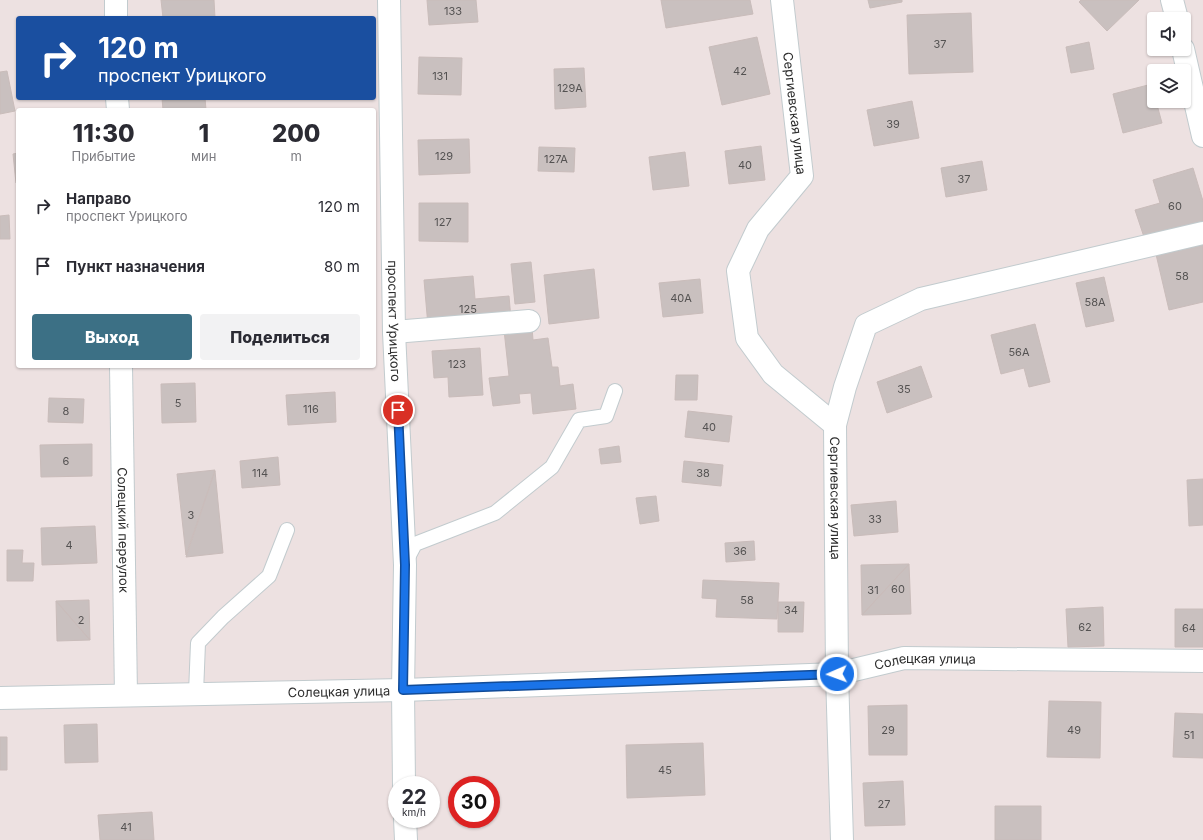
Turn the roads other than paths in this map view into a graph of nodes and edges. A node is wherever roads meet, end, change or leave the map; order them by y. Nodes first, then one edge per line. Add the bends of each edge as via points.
1 (116, 0) edge
2 (389, 0) edge
3 (782, 0) edge
4 (1172, 0) edge
5 (1175, 12) edge
6 (116, 16) edge
7 (1186, 56) edge
8 (1203, 136) edge
9 (1203, 233) edge
10 (529, 321) dead end
11 (394, 332) junction
12 (121, 368) edge
13 (615, 391) dead end
14 (835, 425) junction
15 (287, 530) dead end
16 (405, 565) junction
17 (1203, 661) edge
18 (837, 674) junction
19 (403, 690) junction
20 (196, 693) junction
21 (126, 695) junction
22 (0, 698) edge
23 (404, 776) edge
24 (405, 828) edge
25 (406, 840) edge
26 (842, 840) edge

1 - 6 street
2 - 11 street, проспект Урицкого
3 - 14 street, Сергиевская улица via 802,176 758,229 738,271 747,338 773,374
4 - 5 street
7 - 8 street
9 - 14 street via 922,299 866,325
10 - 11 street
11 - 16 street, проспект Урицкого
12 - 21 street, Солецкий переулок
13 - 16 lane via 606,416 579,420 552,467 495,513 416,544
14 - 18 street, Сергиевская улица
15 - 20 lane via 269,576 198,643
16 - 19 street, проспект Урицкого
17 - 18 street, Солецкая улица via 904,658
18 - 19 street, Солецкая улица
18 - 26 street, Сергиевская улица
19 - 20 street, Солецкая улица
19 - 23 street, проспект Урицкого
20 - 21 street, Солецкая улица
21 - 22 street, Солецкая улица
24 - 25 street

